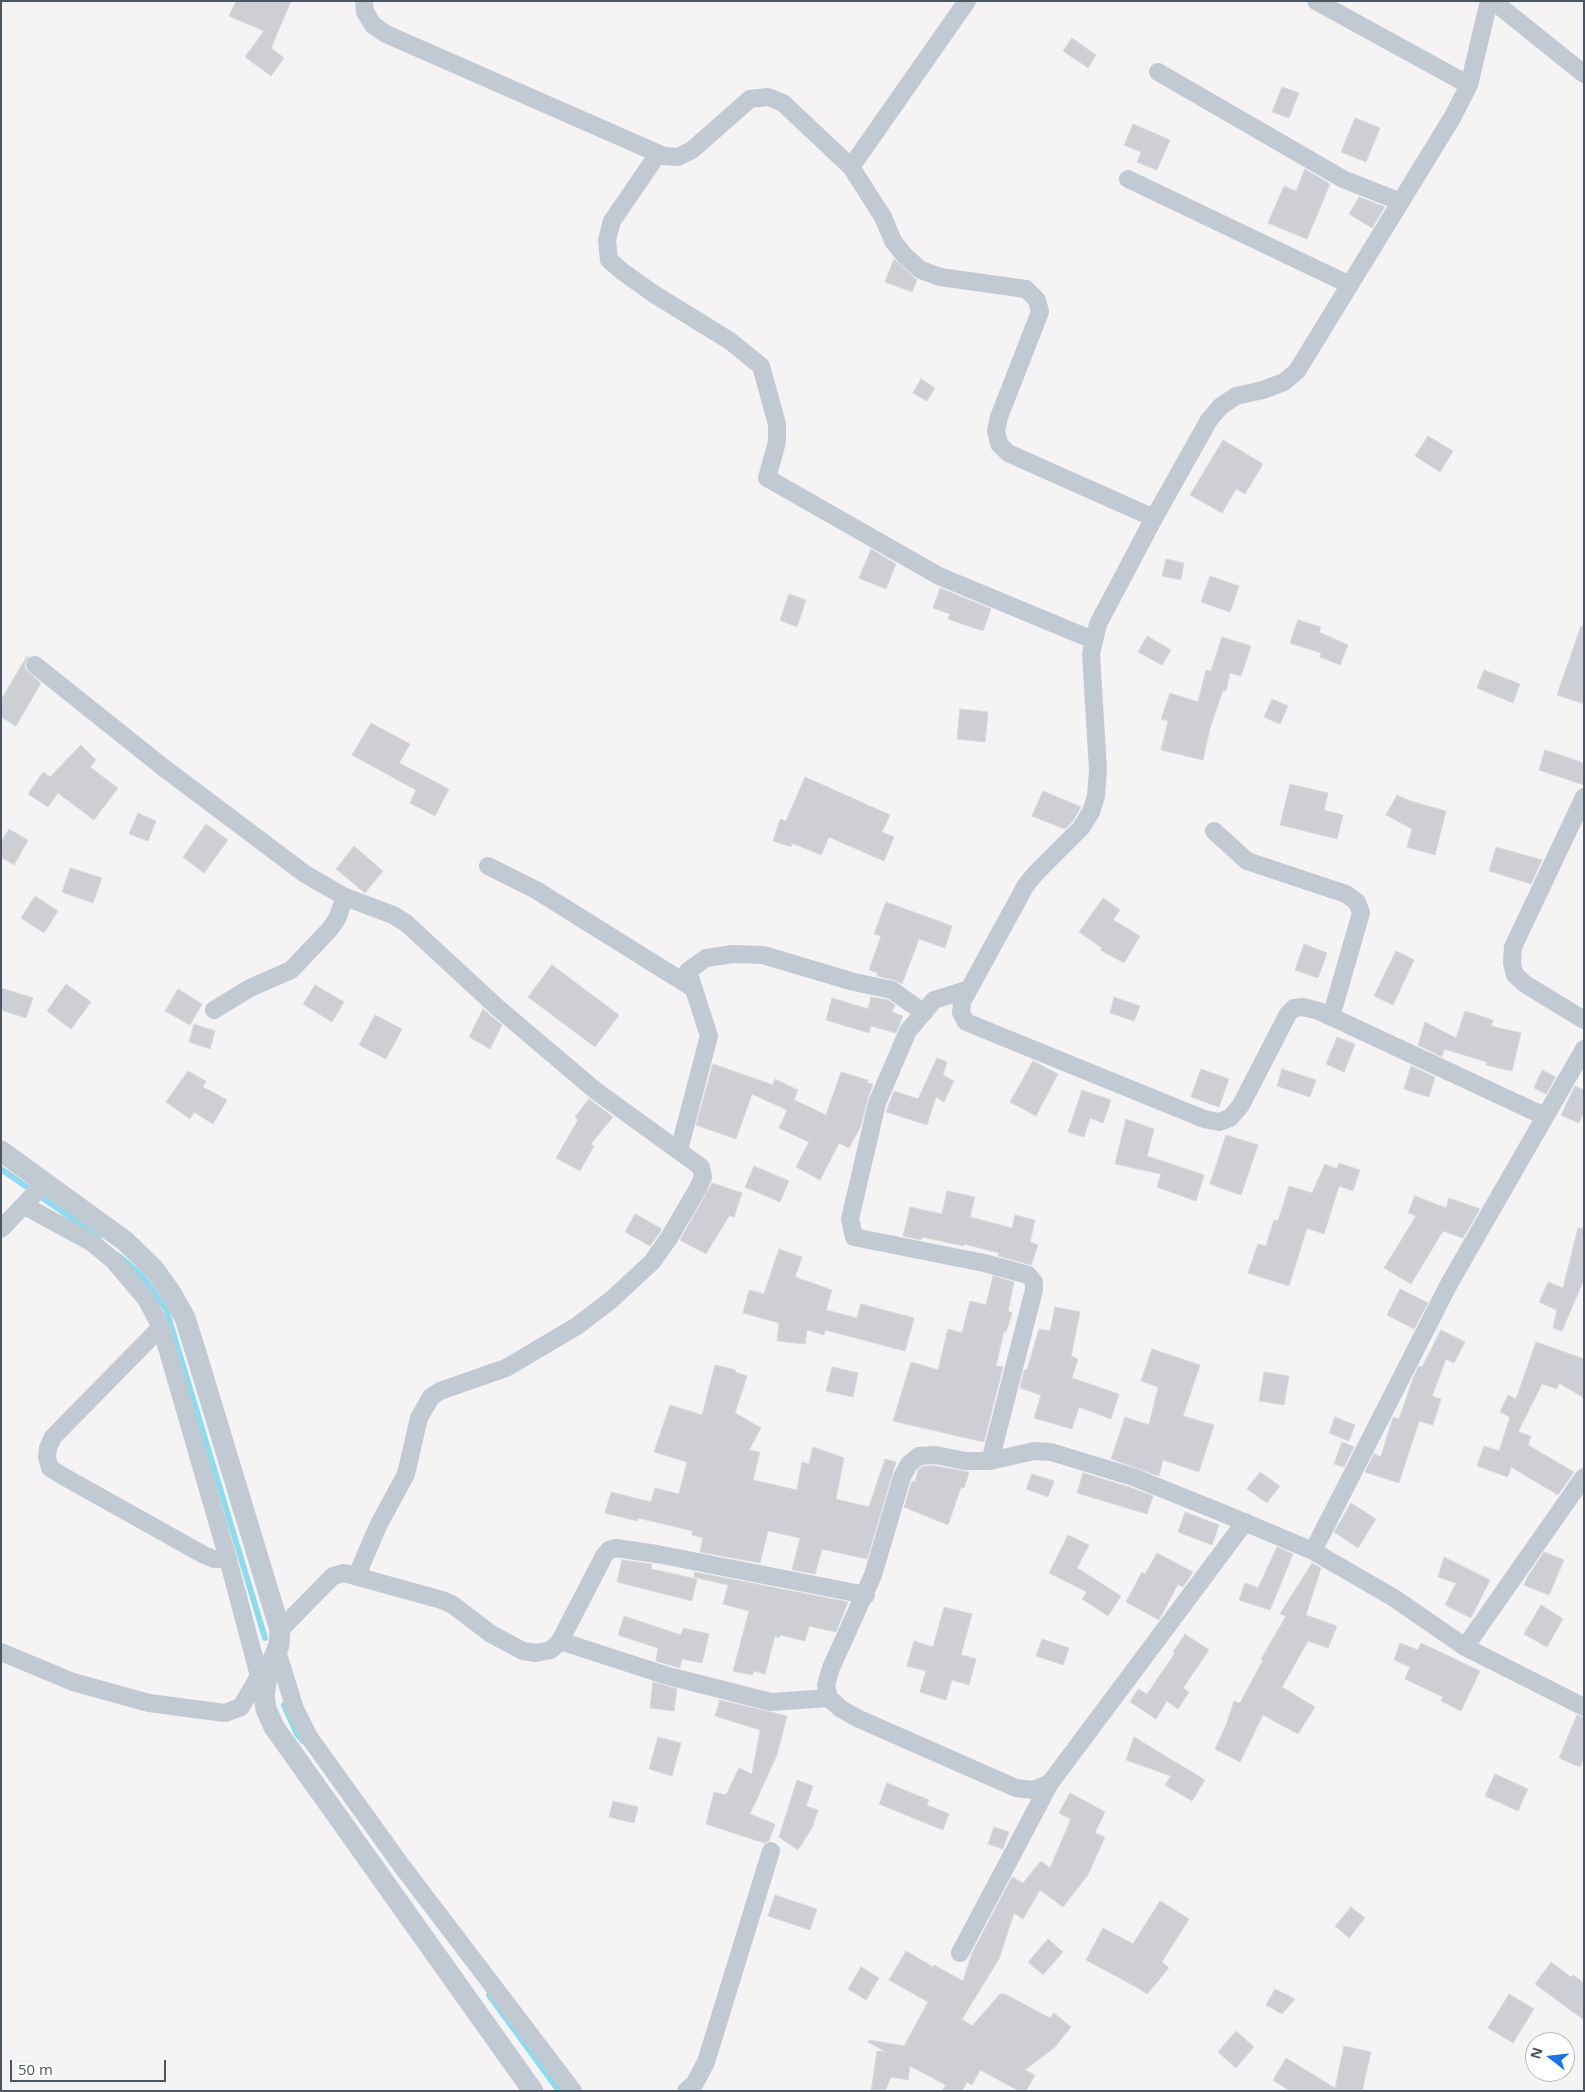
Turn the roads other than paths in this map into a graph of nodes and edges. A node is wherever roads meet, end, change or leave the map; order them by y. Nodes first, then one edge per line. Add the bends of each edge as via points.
1 (364, 1) edge
2 (967, 1) edge
3 (1316, 1) edge
4 (1489, 1) edge
5 (1493, 1) edge
6 (1158, 72) dead end
7 (1584, 74) edge
8 (1469, 85) junction
9 (658, 154) junction
10 (851, 167) junction
11 (1128, 179) dead end
12 (1401, 202) junction
13 (1350, 285) junction
14 (1154, 518) junction
15 (1093, 640) junction
16 (35, 665) dead end
17 (1584, 796) edge
18 (1214, 831) dead end
19 (488, 866) dead end
20 (345, 897) junction
21 (694, 988) junction
22 (969, 989) junction
23 (214, 1010) dead end
24 (924, 1013) junction
25 (1331, 1017) junction
26 (1584, 1020) edge
27 (1584, 1049) edge
28 (1544, 1116) junction
29 (679, 1150) junction
30 (1, 1151) edge
31 (35, 1194) junction
32 (1, 1230) edge
33 (161, 1327) junction
34 (990, 1460) junction
35 (1584, 1477) edge
36 (1245, 1522) junction
37 (1313, 1551) junction
38 (228, 1559) junction
39 (357, 1575) junction
40 (866, 1595) junction
41 (279, 1641) junction
42 (560, 1641) junction
43 (1465, 1646) junction
44 (1, 1652) edge
45 (264, 1673) junction
46 (829, 1698) junction
47 (1584, 1707) edge
48 (1050, 1783) junction
49 (771, 1851) dead end
50 (960, 1953) dead end
51 (533, 2091) edge
52 (573, 2091) edge
53 (686, 2091) edge

1 - 9 street via 364,12 373,25 386,34
2 - 10 street
3 - 8 street
4 - 8 street
5 - 7 street
6 - 12 street via 1344,178
8 - 12 street
9 - 10 street via 678,157 692,150 750,99 768,98 783,104
9 - 15 street via 612,221 607,240 609,260 654,294 730,340 761,366 777,424 777,442 768,478 939,576
10 - 14 street via 882,217 892,241 921,270 940,277 1026,289 1037,300 1040,312 999,417 996,431 999,444 1008,454
11 - 13 street
12 - 13 street
13 - 14 street via 1297,371 1284,382 1236,396 1209,420
14 - 15 street via 1098,624
15 - 22 street via 1091,654 1098,770 1091,812 1081,828 1026,884
16 - 20 street via 305,874
17 - 26 street via 1514,947 1512,963 1515,975 1525,984
18 - 25 street via 1247,861 1346,894 1358,902 1361,913
19 - 21 street via 536,890
20 - 23 street via 330,929 291,970 250,988
20 - 29 street via 406,923 498,1008 581,1078
21 - 24 street via 688,971 706,958 733,954 763,955 892,990
21 - 29 street via 709,1036
22 - 24 street via 934,1000
22 - 25 street via 962,1002 961,1013 966,1022 1204,1119 1219,1122 1230,1118 1241,1106 1294,1008 1303,1007
24 - 34 street via 908,1031 877,1102 850,1219 854,1237 984,1262 1028,1275 1034,1282
25 - 28 street
27 - 28 street
28 - 37 street via 1450,1284
29 - 39 street via 701,1167 703,1176 652,1262 577,1326 506,1368 440,1390 431,1397 419,1418 406,1474
30 - 31 street
31 - 32 street
31 - 33 street via 113,1260 146,1299
31 - 41 street via 125,1241 154,1269 185,1318
33 - 38 street
33 - 38 street via 53,1437 47,1457 50,1468 204,1555
34 - 36 street via 1034,1451 1051,1452 1133,1477
34 - 40 street via 936,1455 919,1456 909,1464 902,1477
35 - 43 street
36 - 37 street
36 - 48 street
37 - 43 street via 1394,1598
38 - 45 street
39 - 41 street via 344,1572 333,1576
39 - 42 street via 447,1603 522,1651 551,1650
40 - 42 street via 616,1548 604,1556
40 - 46 street via 831,1668 826,1685
41 - 45 street
41 - 52 street via 295,1709 309,1737 401,1865
42 - 46 street via 668,1676 771,1702
43 - 47 street
44 - 45 street via 73,1682 130,1698 225,1713 241,1707
45 - 51 street via 266,1708 274,1727
46 - 48 street via 856,1718 1016,1788 1033,1790
48 - 50 street
49 - 53 street via 706,2062

